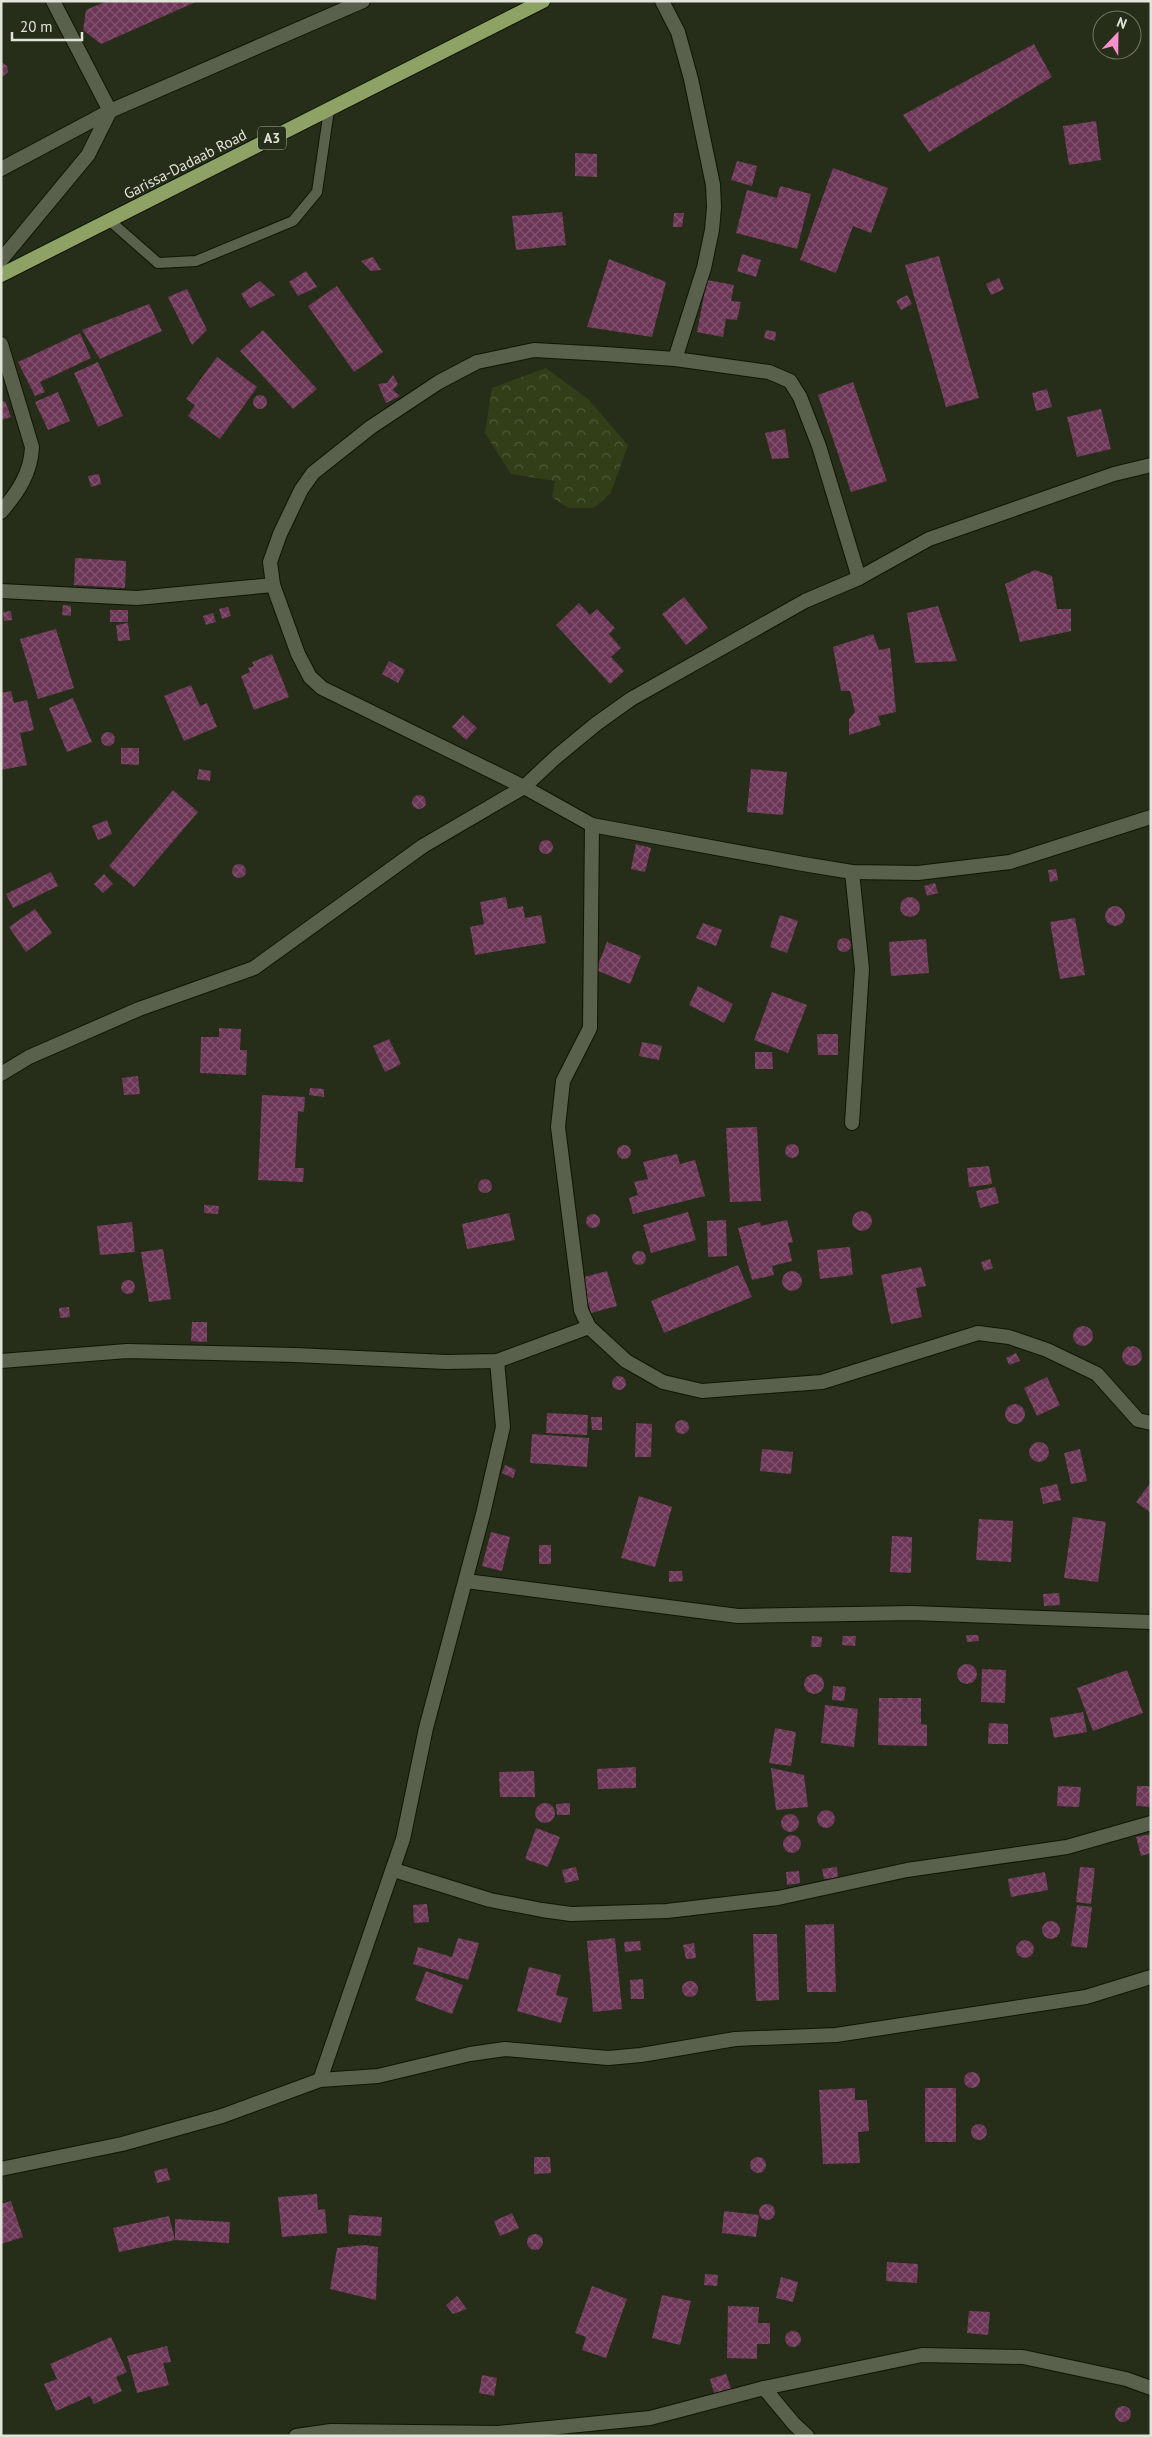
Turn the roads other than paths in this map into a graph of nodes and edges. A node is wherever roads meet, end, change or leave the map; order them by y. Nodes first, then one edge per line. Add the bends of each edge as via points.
1 (53, 1) edge
2 (364, 1) edge
3 (543, 1) edge
4 (662, 1) edge
5 (329, 110) junction
6 (110, 111) junction
7 (1, 169) edge
8 (109, 220) junction
9 (1, 260) edge
10 (1, 275) edge
11 (1, 344) edge
12 (675, 359) junction
13 (1151, 465) edge
14 (1, 512) edge
15 (859, 578) junction
16 (273, 585) junction
17 (1, 592) edge
18 (524, 787) junction
19 (1151, 816) edge
20 (592, 825) junction
21 (852, 872) junction
22 (1, 1074) edge
23 (852, 1123) dead end
24 (589, 1327) junction
25 (1, 1361) edge
26 (497, 1361) junction
27 (1151, 1423) edge
28 (466, 1581) junction
29 (1151, 1622) edge
30 (1151, 1823) edge
31 (394, 1870) junction
32 (1151, 1977) edge
33 (320, 2080) junction
34 (1, 2169) edge
35 (764, 2388) junction
36 (1151, 2388) edge
37 (296, 2436) edge
38 (807, 2436) edge

1 - 6 street
2 - 6 street
3 - 5 highway, Garissa-Dadaab Road / A3
4 - 12 street via 678,32 691,79 713,184 714,207 704,268
5 - 8 highway, Garissa-Dadaab Road / A3
5 - 8 lane via 317,192 293,221 196,261 158,263
6 - 7 street
6 - 9 street via 88,155
8 - 10 highway, Garissa-Dadaab Road / A3
11 - 14 street via 32,447 31,464 22,485
12 - 15 street via 769,372 790,381 800,397 819,446
12 - 16 street via 534,350 477,362 439,382 371,427 313,473 301,490 270,562
13 - 15 street via 1114,474 929,539
15 - 18 street via 805,601 631,700 596,724
16 - 17 street via 137,598
16 - 18 street via 298,654 310,676 322,688
18 - 20 street
18 - 22 street via 424,846 254,968 139,1009 29,1057
19 - 21 street via 1010,862 918,873
20 - 21 street
20 - 24 street via 590,1028 563,1081 558,1127 582,1310
21 - 23 street via 862,969
24 - 26 street
24 - 27 street via 626,1362 663,1382 702,1391 822,1382 978,1333 1009,1337 1047,1350 1097,1374 1138,1420
25 - 26 street via 127,1351
26 - 28 street via 503,1427
28 - 29 street via 738,1616 912,1613
28 - 31 street via 426,1728
30 - 31 street via 1067,1847 908,1870 778,1898 666,1911 571,1914 542,1910 490,1900
31 - 33 street
32 - 33 street via 1086,1997 836,2035 735,2039 608,2058 505,2049 378,2076
33 - 34 street via 222,2116 122,2144
35 - 36 street via 922,2355 1023,2357 1126,2379
35 - 37 street via 650,2418 631,2420 498,2433 331,2431
35 - 38 street

